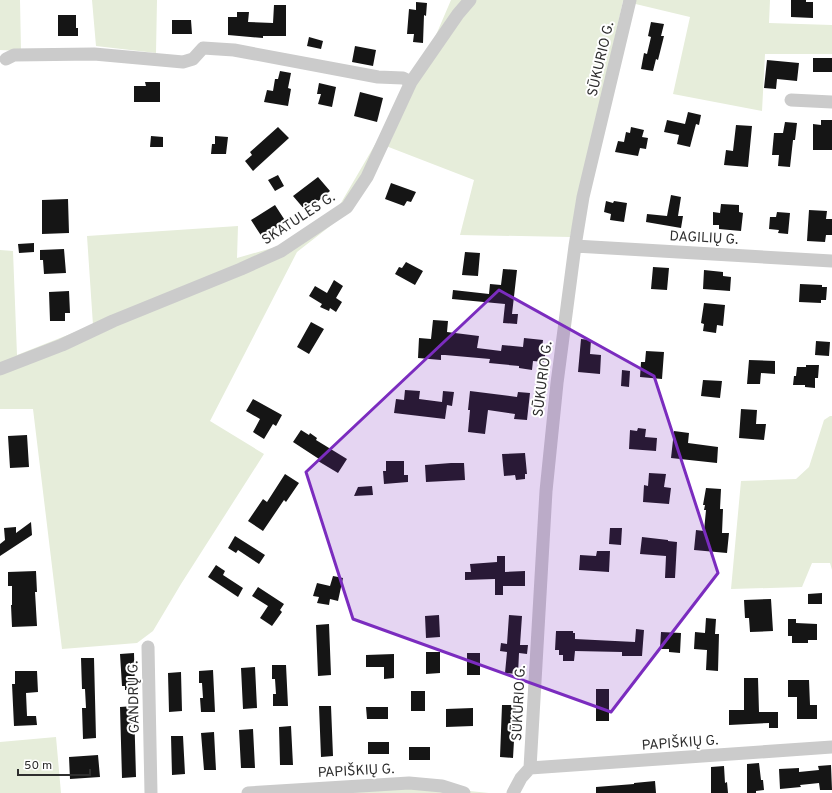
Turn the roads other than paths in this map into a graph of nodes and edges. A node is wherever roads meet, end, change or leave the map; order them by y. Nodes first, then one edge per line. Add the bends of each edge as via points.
1 (470, 0) edge
2 (630, 0) edge
3 (6, 59) dead end
4 (411, 82) junction
5 (791, 100) dead end
6 (832, 102) edge
7 (575, 246) junction
8 (832, 261) edge
9 (0, 369) edge
10 (148, 647) dead end
11 (832, 747) edge
12 (530, 768) junction
13 (151, 793) edge
14 (248, 793) edge
15 (464, 793) edge
16 (513, 793) edge

1 - 4 street, SKATULĖS G.
2 - 7 street, SŪKURIO G. via 583,197
3 - 4 street via 14,55 94,54 183,62 193,59 203,48 234,50 378,77 403,78
4 - 9 street, SKATULĖS G. via 367,177 342,211 281,251
5 - 6 street
7 - 8 street, DAGILIŲ G.
7 - 12 street, SŪKURIO G. via 547,484
10 - 13 street, GANDRŲ G.
11 - 12 street, PAPIŠKIŲ G.
12 - 16 street
14 - 15 street, PAPIŠKIŲ G. via 409,783 442,786

